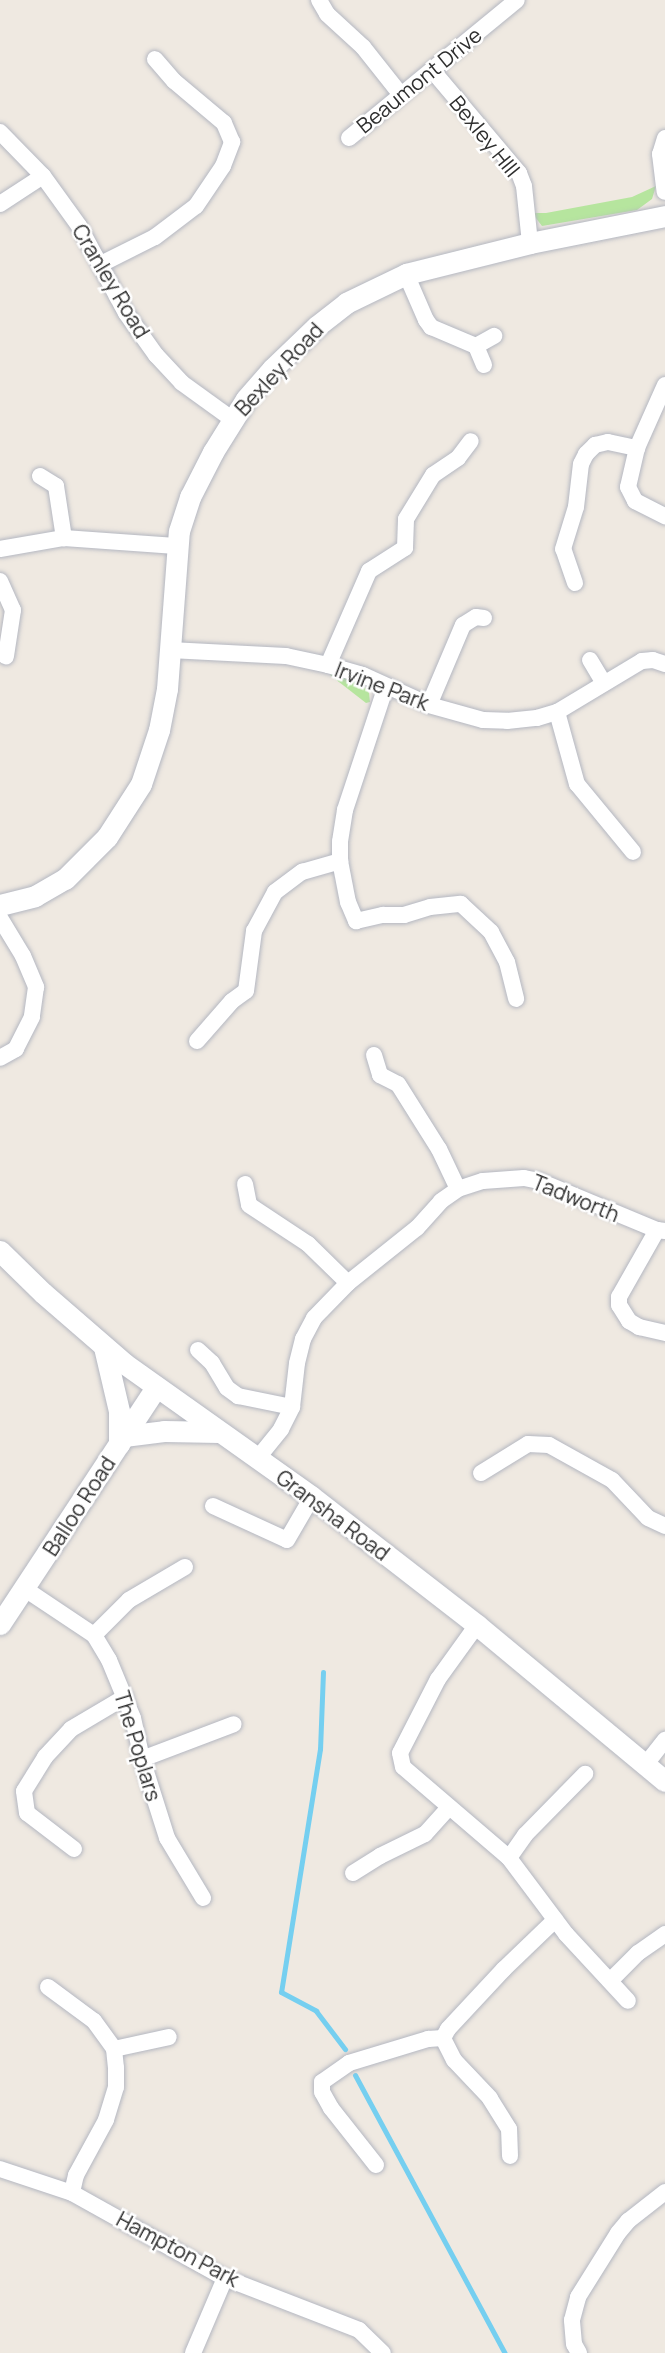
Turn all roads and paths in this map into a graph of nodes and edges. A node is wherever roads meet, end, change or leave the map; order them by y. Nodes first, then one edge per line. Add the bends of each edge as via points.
1 (319, 0) edge
2 (517, 0) edge
3 (155, 59) dead end
4 (432, 70) junction
5 (401, 95) junction
6 (0, 132) edge
7 (349, 138) dead end
8 (665, 138) edge
9 (43, 176) junction
10 (665, 192) edge
11 (0, 204) edge
12 (665, 216) edge
13 (530, 243) junction
14 (101, 264) junction
15 (406, 274) junction
16 (494, 336) dead end
17 (476, 346) junction
18 (484, 365) dead end
19 (665, 385) edge
20 (232, 419) junction
21 (471, 441) dead end
22 (637, 448) junction
23 (40, 477) dead end
24 (665, 516) edge
25 (64, 538) junction
26 (176, 546) junction
27 (0, 549) edge
28 (0, 580) edge
29 (575, 583) dead end
30 (484, 618) dead end
31 (170, 650) junction
32 (6, 656) dead end
33 (590, 660) dead end
34 (328, 664) junction
35 (665, 664) edge
36 (603, 682) junction
37 (386, 686) junction
38 (429, 705) junction
39 (556, 712) junction
40 (633, 852) dead end
41 (340, 861) junction
42 (0, 905) edge
43 (0, 918) edge
44 (516, 999) dead end
45 (197, 1041) dead end
46 (374, 1055) dead end
47 (0, 1058) edge
48 (245, 1184) dead end
49 (458, 1189) junction
50 (661, 1230) edge
51 (0, 1251) edge
52 (348, 1283) junction
53 (665, 1333) edge
54 (104, 1347) junction
55 (198, 1350) dead end
56 (156, 1387) junction
57 (292, 1407) junction
58 (219, 1432) junction
59 (122, 1440) junction
60 (257, 1459) junction
61 (481, 1473) dead end
62 (312, 1497) junction
63 (213, 1506) dead end
64 (665, 1526) edge
65 (185, 1567) dead end
66 (25, 1589) junction
67 (0, 1624) edge
68 (477, 1625) junction
69 (94, 1635) junction
70 (125, 1697) junction
71 (234, 1724) dead end
72 (665, 1740) edge
73 (142, 1759) junction
74 (646, 1764) junction
75 (585, 1774) dead end
76 (665, 1781) edge
77 (449, 1807) junction
78 (74, 1849) dead end
79 (508, 1858) junction
80 (353, 1873) dead end
81 (202, 1898) dead end
82 (555, 1920) junction
83 (665, 1934) edge
84 (610, 1981) junction
85 (48, 1987) dead end
86 (628, 2001) dead end
87 (169, 2037) dead end
88 (443, 2038) junction
89 (114, 2049) junction
90 (510, 2156) dead end
91 (376, 2165) dead end
92 (0, 2169) edge
93 (72, 2193) junction
94 (665, 2193) edge
95 (225, 2278) junction
96 (193, 2353) edge
97 (383, 2353) edge
98 (579, 2353) edge

1 - 5 street via 327,14 363,47
2 - 4 street, Beaumont Drive
3 - 14 street via 174,81 224,123 232,142 223,166 196,206 155,237
4 - 5 street, Beaumont Drive
4 - 13 street, Bexley HIll via 519,173
5 - 7 street, Beaumont Drive
6 - 9 street, Cranley Road
8 - 10 street via 660,154
9 - 11 street
9 - 14 street, Cranley Road
12 - 13 street, Bexley Road
13 - 15 street, Bexley Road
14 - 20 street, Cranley Road via 126,313 156,356 182,383
15 - 17 street via 431,327
15 - 20 street, Bexley Road via 346,303 317,326 272,369
16 - 17 street
17 - 18 street
19 - 22 street
20 - 26 street, Bexley Road via 190,497
21 - 34 street via 458,459 434,475 406,519 405,548 369,571
22 - 24 street via 628,487 634,501
22 - 29 street via 608,442 595,445 581,464 576,507 563,549
23 - 25 street via 56,486
25 - 26 street
25 - 27 street
26 - 31 street, Bexley Road
28 - 32 street via 13,610
30 - 38 street via 476,617 463,626
31 - 34 street, Irvine Park via 286,656
31 - 42 street, Bexley Road via 151,759 141,784 107,837 65,879 35,896
33 - 36 street
34 - 37 street, Irvine Park
35 - 36 street, Irvine Park via 642,661
36 - 39 street, Irvine Park
37 - 38 street, Irvine Park
37 - 41 street via 345,810
38 - 39 street, Irvine Park via 483,720 537,718
39 - 40 street via 577,784
41 - 44 street via 356,921 461,904 491,933 507,962
41 - 45 street via 302,872 275,892 254,931 246,991
43 - 47 street via 36,987 32,1017 16,1048
46 - 49 street via 381,1076 398,1084 439,1149
48 - 52 street via 249,1205 308,1244
49 - 50 street, Tadworth via 483,1180 539,1181
49 - 52 street, Tadworth via 441,1201 417,1228
50 - 53 street, Tadworth via 619,1297 619,1305 629,1321
51 - 54 street, Gransha Road
52 - 57 street, Tadworth via 314,1318 303,1339
54 - 56 street, Gransha Road
54 - 59 street
55 - 57 street via 212,1363 227,1388 238,1396
56 - 58 street, Gransha Road
56 - 59 street, Balloo Road
57 - 60 street, Tadworth via 281,1429
58 - 59 street via 170,1431
58 - 60 street, Gransha Road
59 - 66 street, Balloo Road
60 - 62 street, Gransha Road
61 - 64 street via 528,1444 549,1445 612,1480 648,1518
62 - 63 street via 287,1540
62 - 68 street, Gransha Road
65 - 69 street via 129,1600
66 - 67 street, Balloo Road
66 - 69 street, The Poplars
68 - 74 street, Gransha Road
68 - 77 street via 438,1679 400,1753 403,1767
69 - 70 street, The Poplars
70 - 73 street, The Poplars
70 - 78 street via 70,1729 45,1757 24,1791 27,1813
71 - 73 street
72 - 74 street
73 - 81 street, The Poplars via 167,1838
74 - 76 street, Gransha Road
75 - 79 street via 525,1835
77 - 79 street
77 - 80 street via 424,1834
79 - 82 street
82 - 84 street
82 - 88 street via 504,1969
83 - 84 street via 638,1953
84 - 86 street
85 - 89 street via 94,2021
87 - 89 street
88 - 90 street via 454,2060 490,2098 509,2129
88 - 91 street via 428,2039 315,2078 331,2108
89 - 93 street via 116,2087 106,2121 75,2175
92 - 93 street, Hampton Park
93 - 95 street, Hampton Park
94 - 98 street via 628,2221 578,2297 572,2320 574,2344
95 - 96 street
95 - 97 street, Hampton Park via 359,2330

